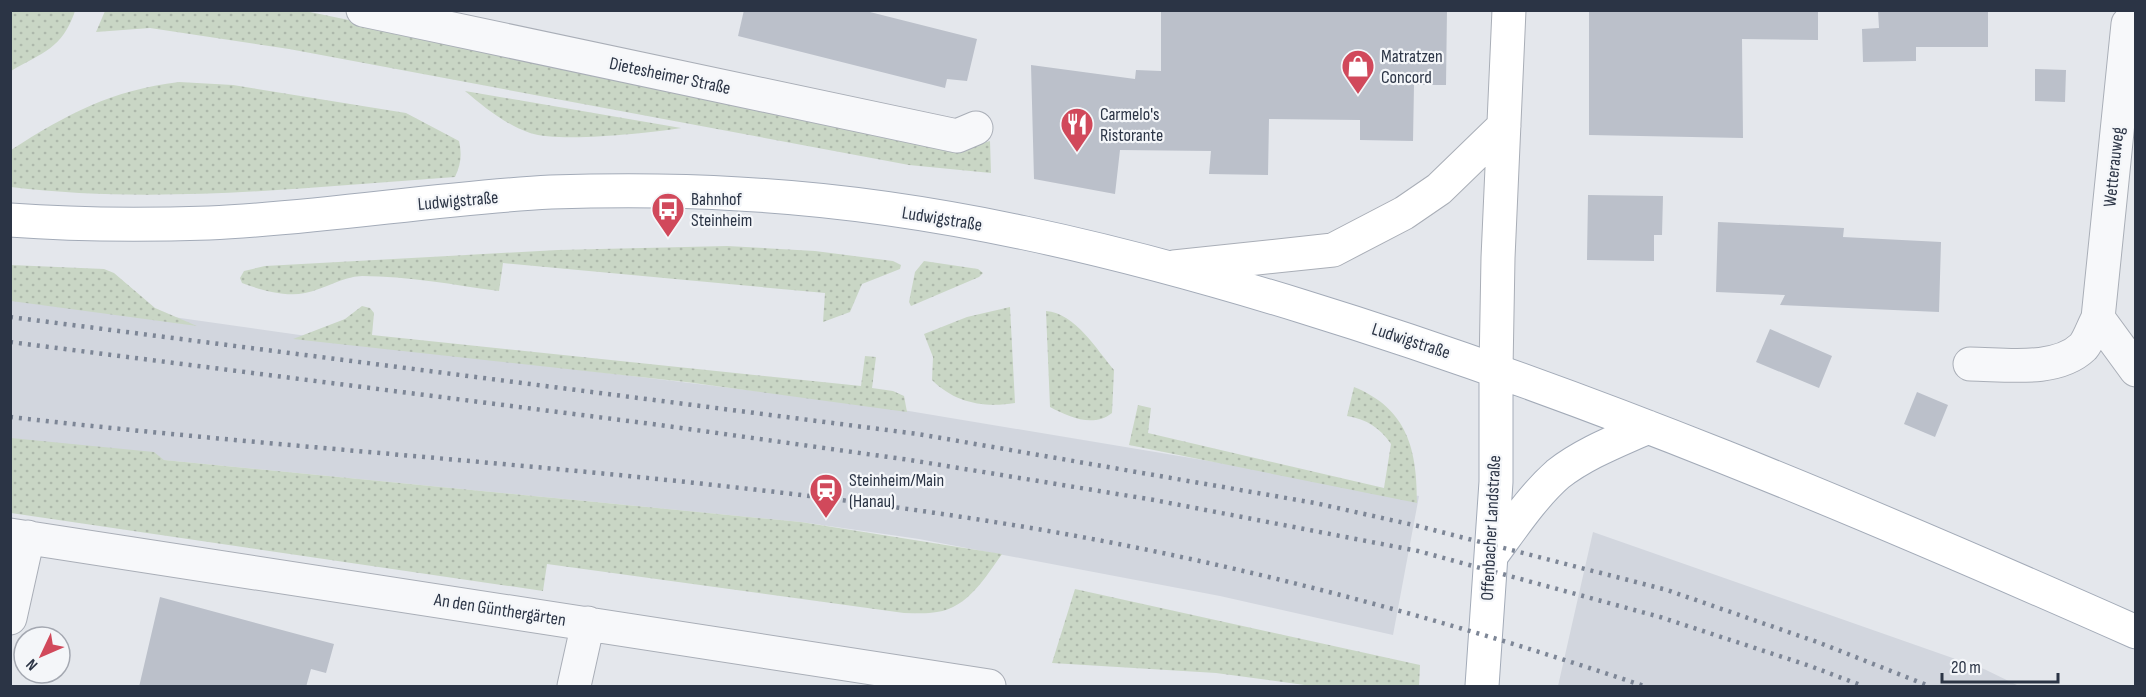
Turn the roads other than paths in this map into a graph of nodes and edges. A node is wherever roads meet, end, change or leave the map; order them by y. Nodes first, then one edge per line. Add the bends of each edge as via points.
1 (363, 10) edge
2 (1509, 10) edge
3 (2125, 18) edge
4 (1504, 126) junction
5 (976, 128) dead end
6 (10, 220) edge
7 (1174, 267) junction
8 (2098, 318) junction
9 (1970, 364) dead end
10 (1496, 369) junction
11 (2136, 370) edge
12 (1648, 427) junction
13 (19, 536) edge
14 (1491, 556) junction
15 (10, 618) edge
16 (588, 623) junction
17 (2136, 632) edge
18 (574, 687) edge
19 (989, 687) edge
20 (1482, 687) edge

1 - 5 street, Dietesheimer Straße via 957,136
2 - 4 main road
3 - 8 street, Wetterauweg
4 - 7 main road via 1439,189 1395,218 1333,250
4 - 10 main road
6 - 7 main road, Ludwigstraße via 108,225 213,223 546,193 741,194 828,201 921,215 1034,235
7 - 10 main road, Ludwigstraße
8 - 9 street, Wetterauweg via 2084,346 2057,360
8 - 11 street
10 - 12 main road, Ludwigstraße
10 - 14 main road, Offenbacher Landstraße via 1496,482
12 - 14 main road via 1588,454 1559,474 1539,493
12 - 17 main road, Ludwigstraße
13 - 15 street
13 - 16 street, An den Günthergärten
14 - 20 main road, Offenbacher Landstraße
16 - 18 street
16 - 19 street, An den Günthergärten

